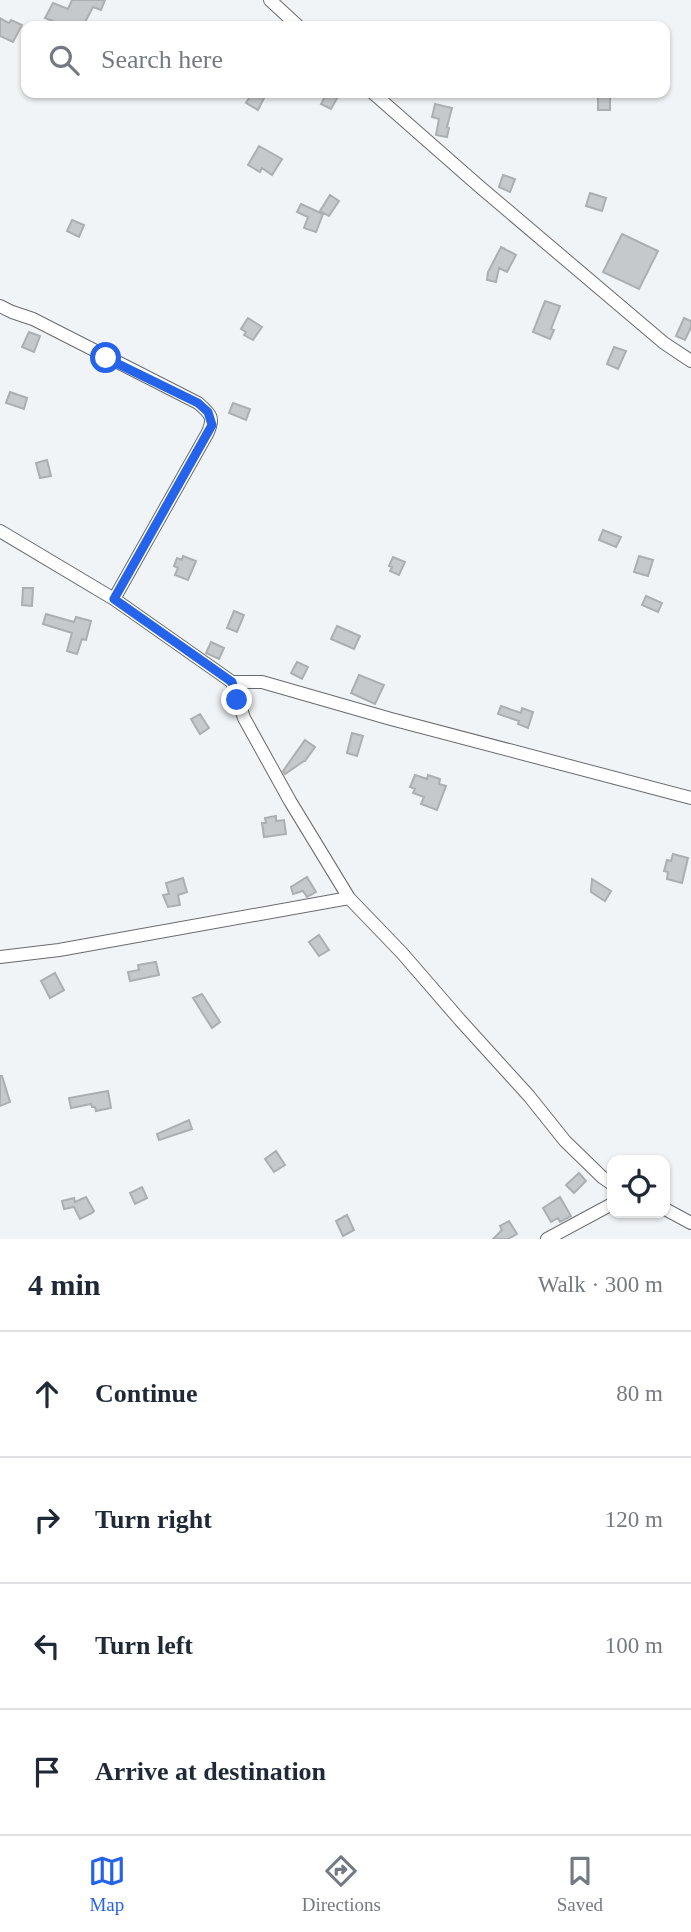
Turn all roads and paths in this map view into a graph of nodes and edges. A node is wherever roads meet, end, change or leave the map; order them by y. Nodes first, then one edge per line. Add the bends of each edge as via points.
1 (270, 0) edge
2 (293, 21) edge
3 (379, 98) edge
4 (0, 306) edge
5 (691, 361) edge
6 (0, 531) edge
7 (114, 599) junction
8 (232, 682) junction
9 (691, 798) edge
10 (349, 898) junction
11 (0, 957) edge
12 (607, 1180) edge
13 (607, 1208) edge
14 (670, 1212) edge
15 (691, 1223) edge
16 (547, 1239) edge

1 - 2 street
3 - 5 street via 664,344
4 - 7 street via 198,403 211,419 212,425
6 - 7 street
7 - 8 street
8 - 9 street via 262,682
8 - 10 street via 244,718
10 - 11 street
10 - 12 street via 565,1141
13 - 16 street
14 - 15 street

